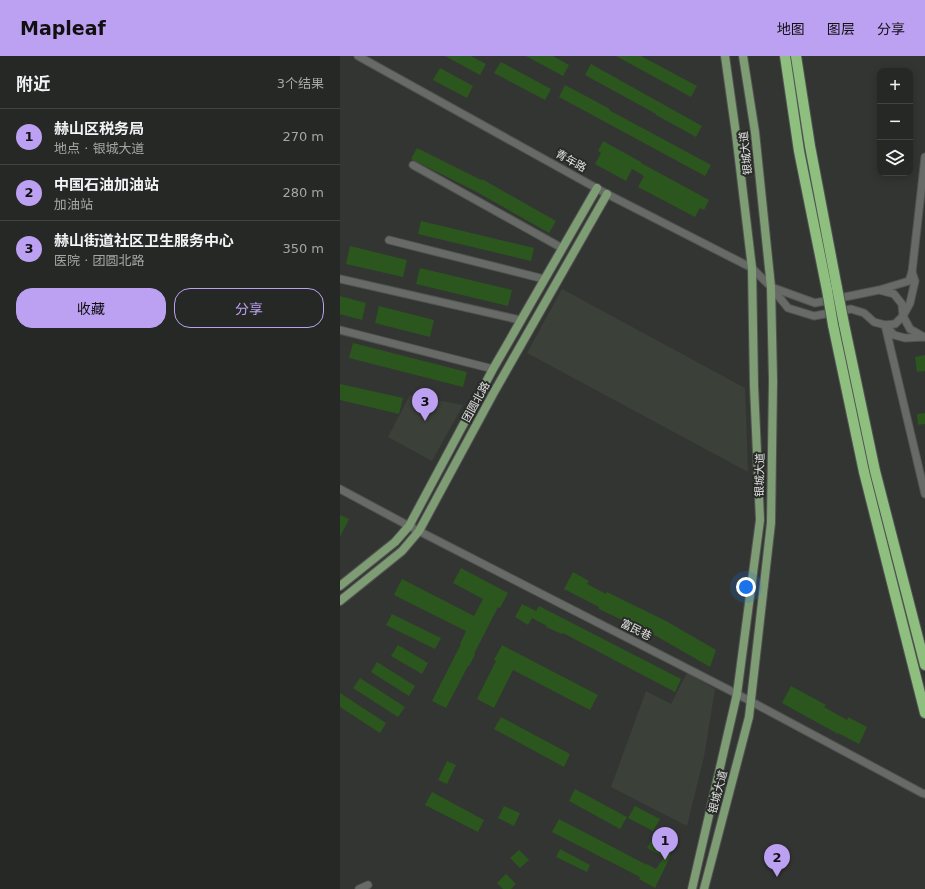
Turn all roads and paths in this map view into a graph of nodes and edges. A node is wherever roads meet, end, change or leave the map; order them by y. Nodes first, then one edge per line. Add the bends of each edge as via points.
1 (358, 56) edge
2 (725, 56) edge
3 (743, 56) edge
4 (785, 56) edge
5 (796, 56) edge
6 (925, 157) edge
7 (413, 165) dead end
8 (596, 188) junction
9 (607, 194) junction
10 (389, 240) dead end
11 (562, 248) junction
12 (752, 268) junction
13 (912, 272) junction
14 (340, 279) edge
15 (544, 279) junction
16 (771, 287) junction
17 (879, 290) junction
18 (903, 316) junction
19 (520, 320) junction
20 (885, 325) junction
21 (340, 330) edge
22 (924, 337) edge
23 (493, 368) junction
24 (340, 489) edge
25 (925, 494) edge
26 (409, 526) junction
27 (419, 531) junction
28 (340, 586) edge
29 (340, 601) edge
30 (925, 665) edge
31 (738, 694) junction
32 (751, 702) junction
33 (925, 712) edge
34 (924, 795) edge
35 (368, 885) dead end
36 (359, 889) edge
37 (692, 889) edge
38 (704, 889) edge

1 - 8 street, 青年路
2 - 12 main road, 银城大道
3 - 16 main road, 银城大道 via 755,132
4 - 33 highway, bridge via 799,151 864,472
5 - 30 highway, bridge via 810,146 875,471
6 - 13 street
7 - 11 street
8 - 9 street, 青年路
8 - 11 main road, 团圆北路
9 - 12 street, 青年路
9 - 27 main road, 团圆北路 via 489,400
10 - 15 street
11 - 15 main road, 团圆北路
12 - 16 street, 青年路
12 - 31 main road, 银城大道 via 760,520
13 - 17 street via 910,282
13 - 18 street via 915,281 910,303
14 - 19 street
15 - 19 main road, 团圆北路
16 - 17 street via 815,303
16 - 20 street, 青年路 via 788,308 814,316 851,309
16 - 32 main road, 银城大道 via 771,523
17 - 18 street via 894,294 902,304
18 - 20 street via 895,324
18 - 22 street via 910,329
19 - 23 main road, 团圆北路
20 - 22 street, 青年路 via 894,336
20 - 25 street
21 - 23 street
23 - 26 main road, 团圆北路
24 - 26 street, 富民巷
26 - 27 street, 富民巷
26 - 28 main road, 团圆北路 via 395,542
27 - 29 main road, 团圆北路 via 402,551
27 - 31 street, 富民巷
31 - 32 street, 富民巷
31 - 37 main road, 银城大道
32 - 34 street, 富民巷
32 - 38 main road, 银城大道
35 - 36 street

